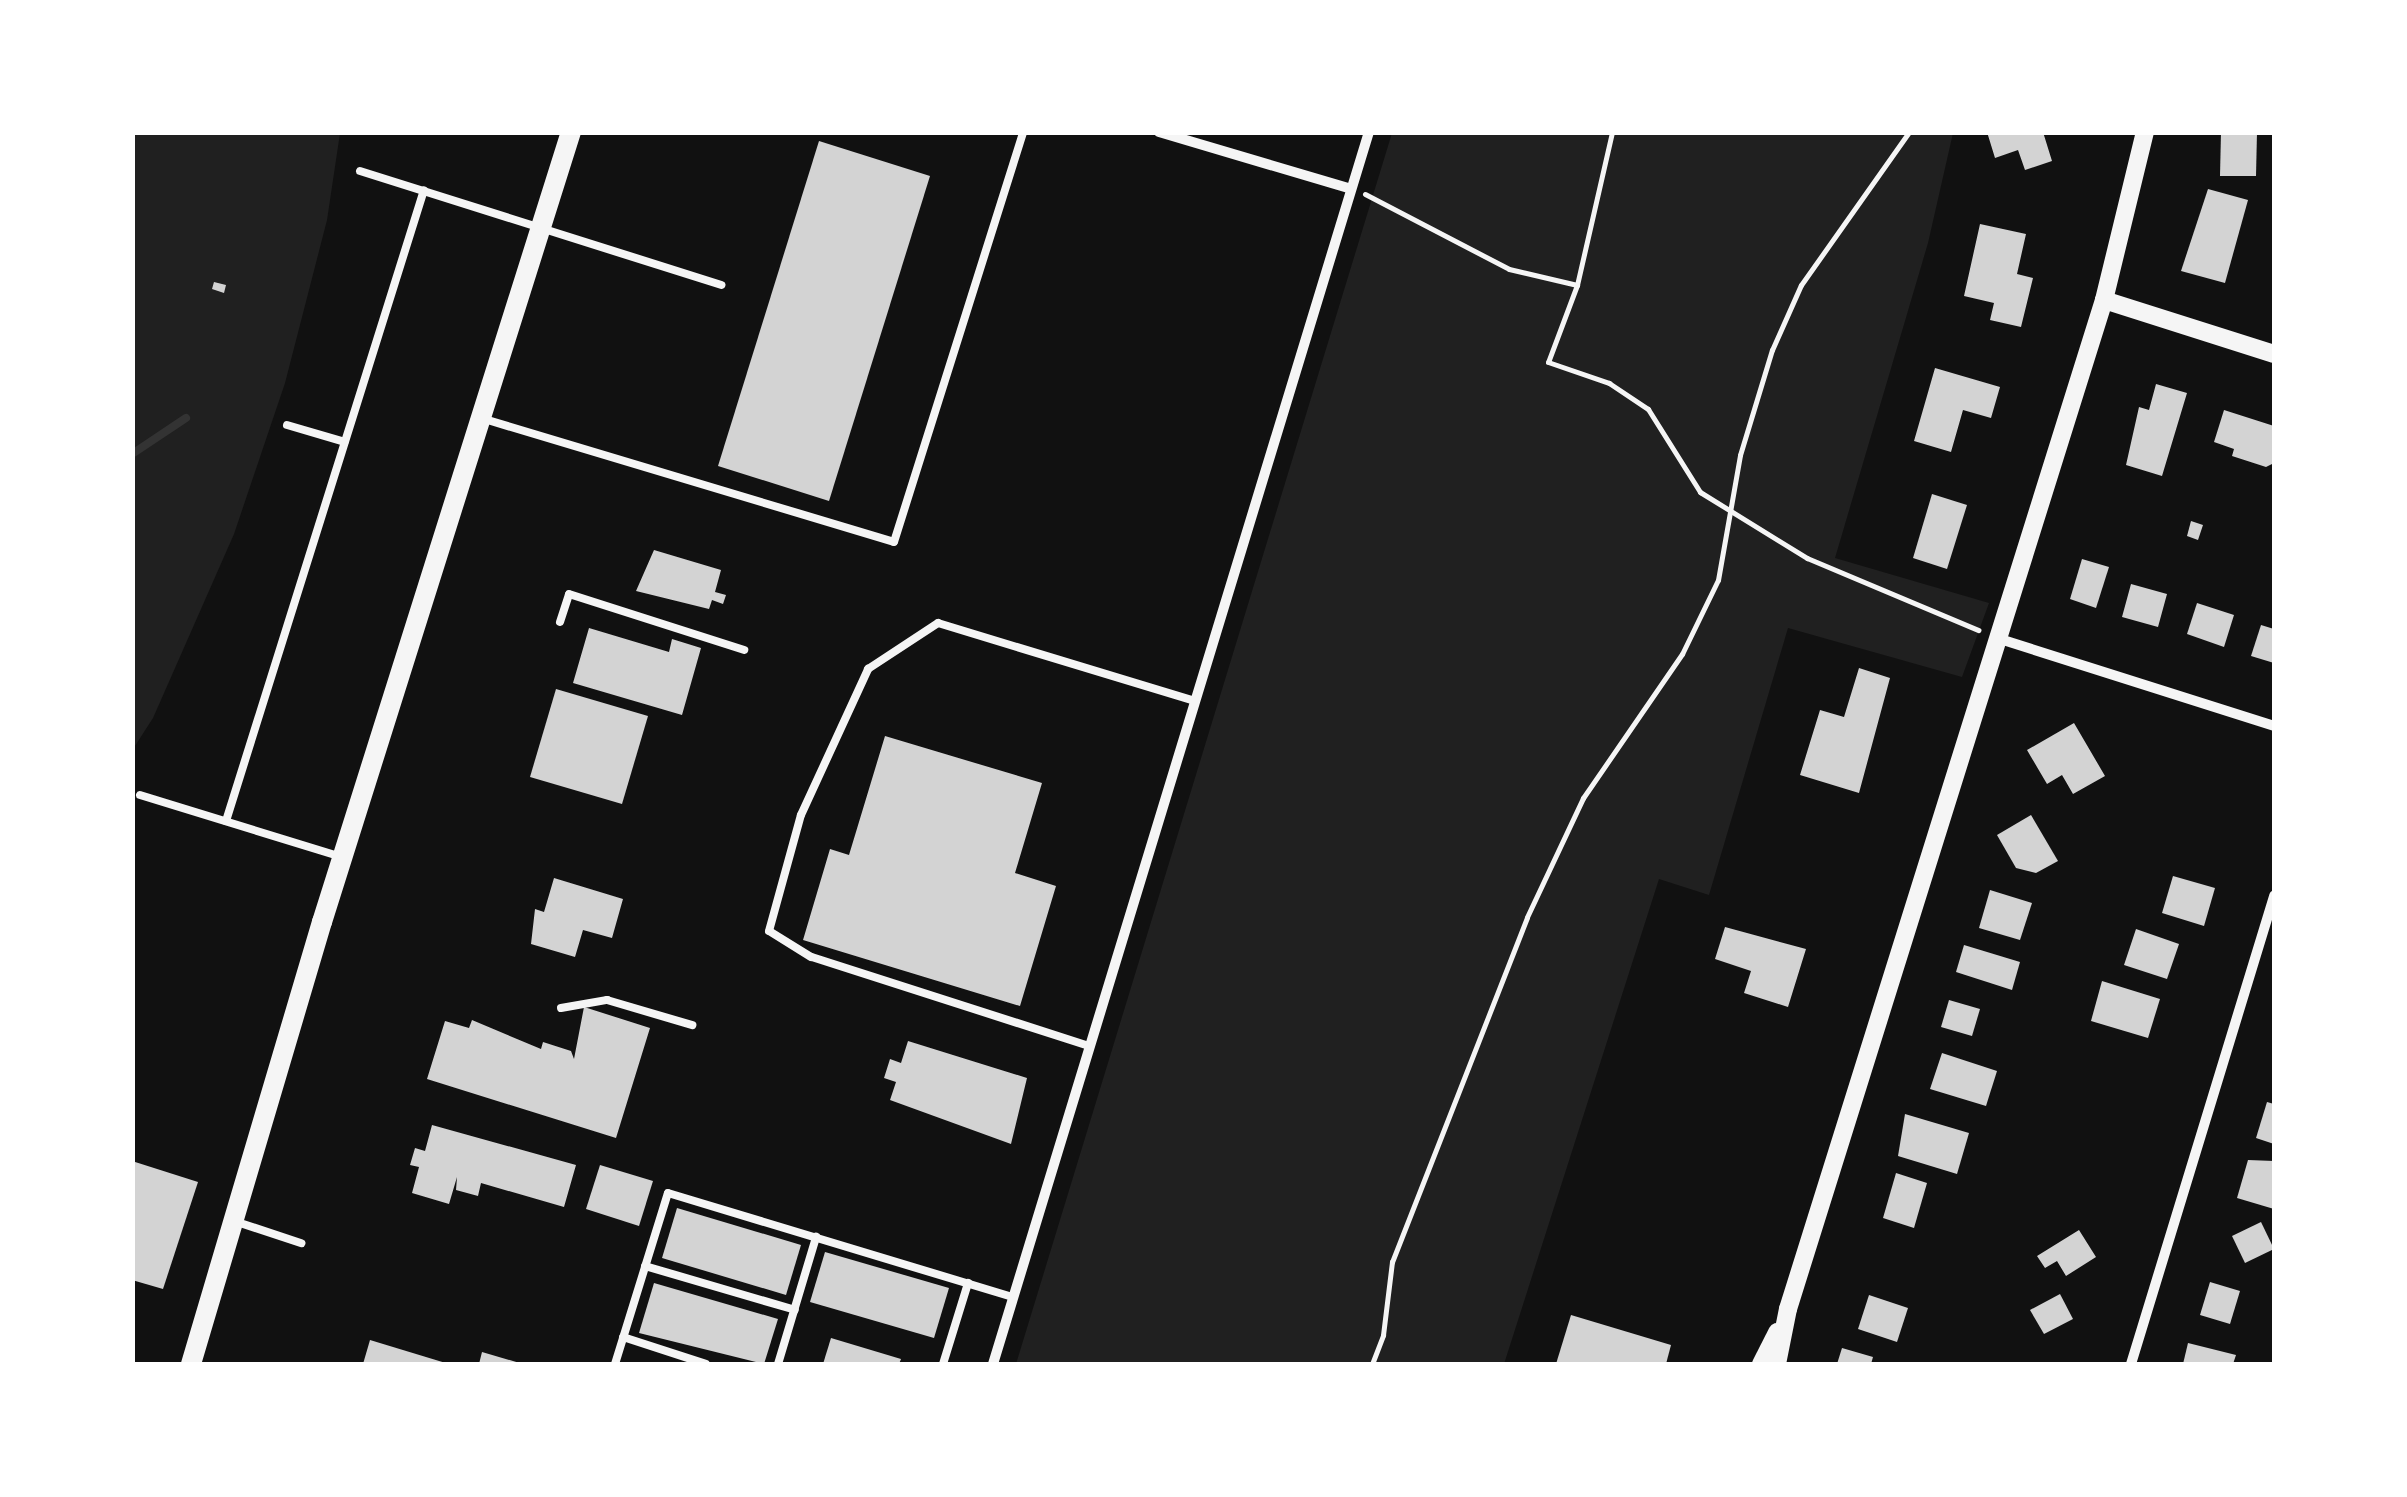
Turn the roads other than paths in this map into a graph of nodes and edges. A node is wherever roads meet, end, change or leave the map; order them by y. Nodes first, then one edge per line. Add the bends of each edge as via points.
1 (571, 132) edge
2 (1023, 132) edge
3 (1159, 132) edge
4 (1368, 132) edge
5 (2145, 132) edge
6 (360, 170) dead end
7 (1351, 189) junction
8 (424, 190) junction
9 (542, 227) junction
10 (721, 285) dead end
11 (2104, 300) junction
12 (2274, 354) edge
13 (481, 418) junction
14 (288, 425) dead end
15 (345, 442) junction
16 (560, 622) dead end
17 (2000, 639) junction
18 (744, 650) dead end
19 (1195, 701) junction
20 (2274, 726) edge
21 (140, 794) dead end
22 (226, 821) junction
23 (342, 857) junction
24 (2274, 895) edge
25 (561, 1008) dead end
26 (692, 1025) dead end
27 (1089, 1046) junction
28 (234, 1221) junction
29 (816, 1237) junction
30 (301, 1243) dead end
31 (646, 1266) junction
32 (968, 1283) junction
33 (1012, 1297) junction
34 (1788, 1309) junction
35 (795, 1310) junction
36 (623, 1337) junction
37 (192, 1364) edge
38 (614, 1364) edge
39 (706, 1364) edge
40 (778, 1364) edge
41 (943, 1364) edge
42 (993, 1364) edge
43 (1761, 1364) edge
44 (1777, 1364) edge
45 (2131, 1364) edge

1 - 9 main road
2 - 13 lane via 894,542
3 - 7 street
4 - 7 street
5 - 11 street
6 - 8 lane
7 - 19 street
8 - 9 lane
8 - 15 lane
9 - 10 lane
9 - 13 main road
11 - 12 street
11 - 17 street
13 - 23 main road
14 - 15 lane
15 - 22 lane
16 - 18 lane via 570,594
17 - 20 street
17 - 34 street
19 - 27 street
19 - 27 lane via 938,623 868,669 801,815 769,931 811,957
21 - 22 lane
22 - 23 lane
23 - 28 main road
24 - 45 street
25 - 26 lane via 607,1000
27 - 33 street
28 - 30 lane
28 - 37 main road
29 - 31 lane via 668,1194
29 - 32 lane
29 - 35 lane
31 - 35 lane
31 - 36 lane
32 - 33 lane
32 - 41 lane
33 - 42 street
34 - 43 street
34 - 44 street
35 - 40 lane
36 - 38 lane
36 - 39 lane

